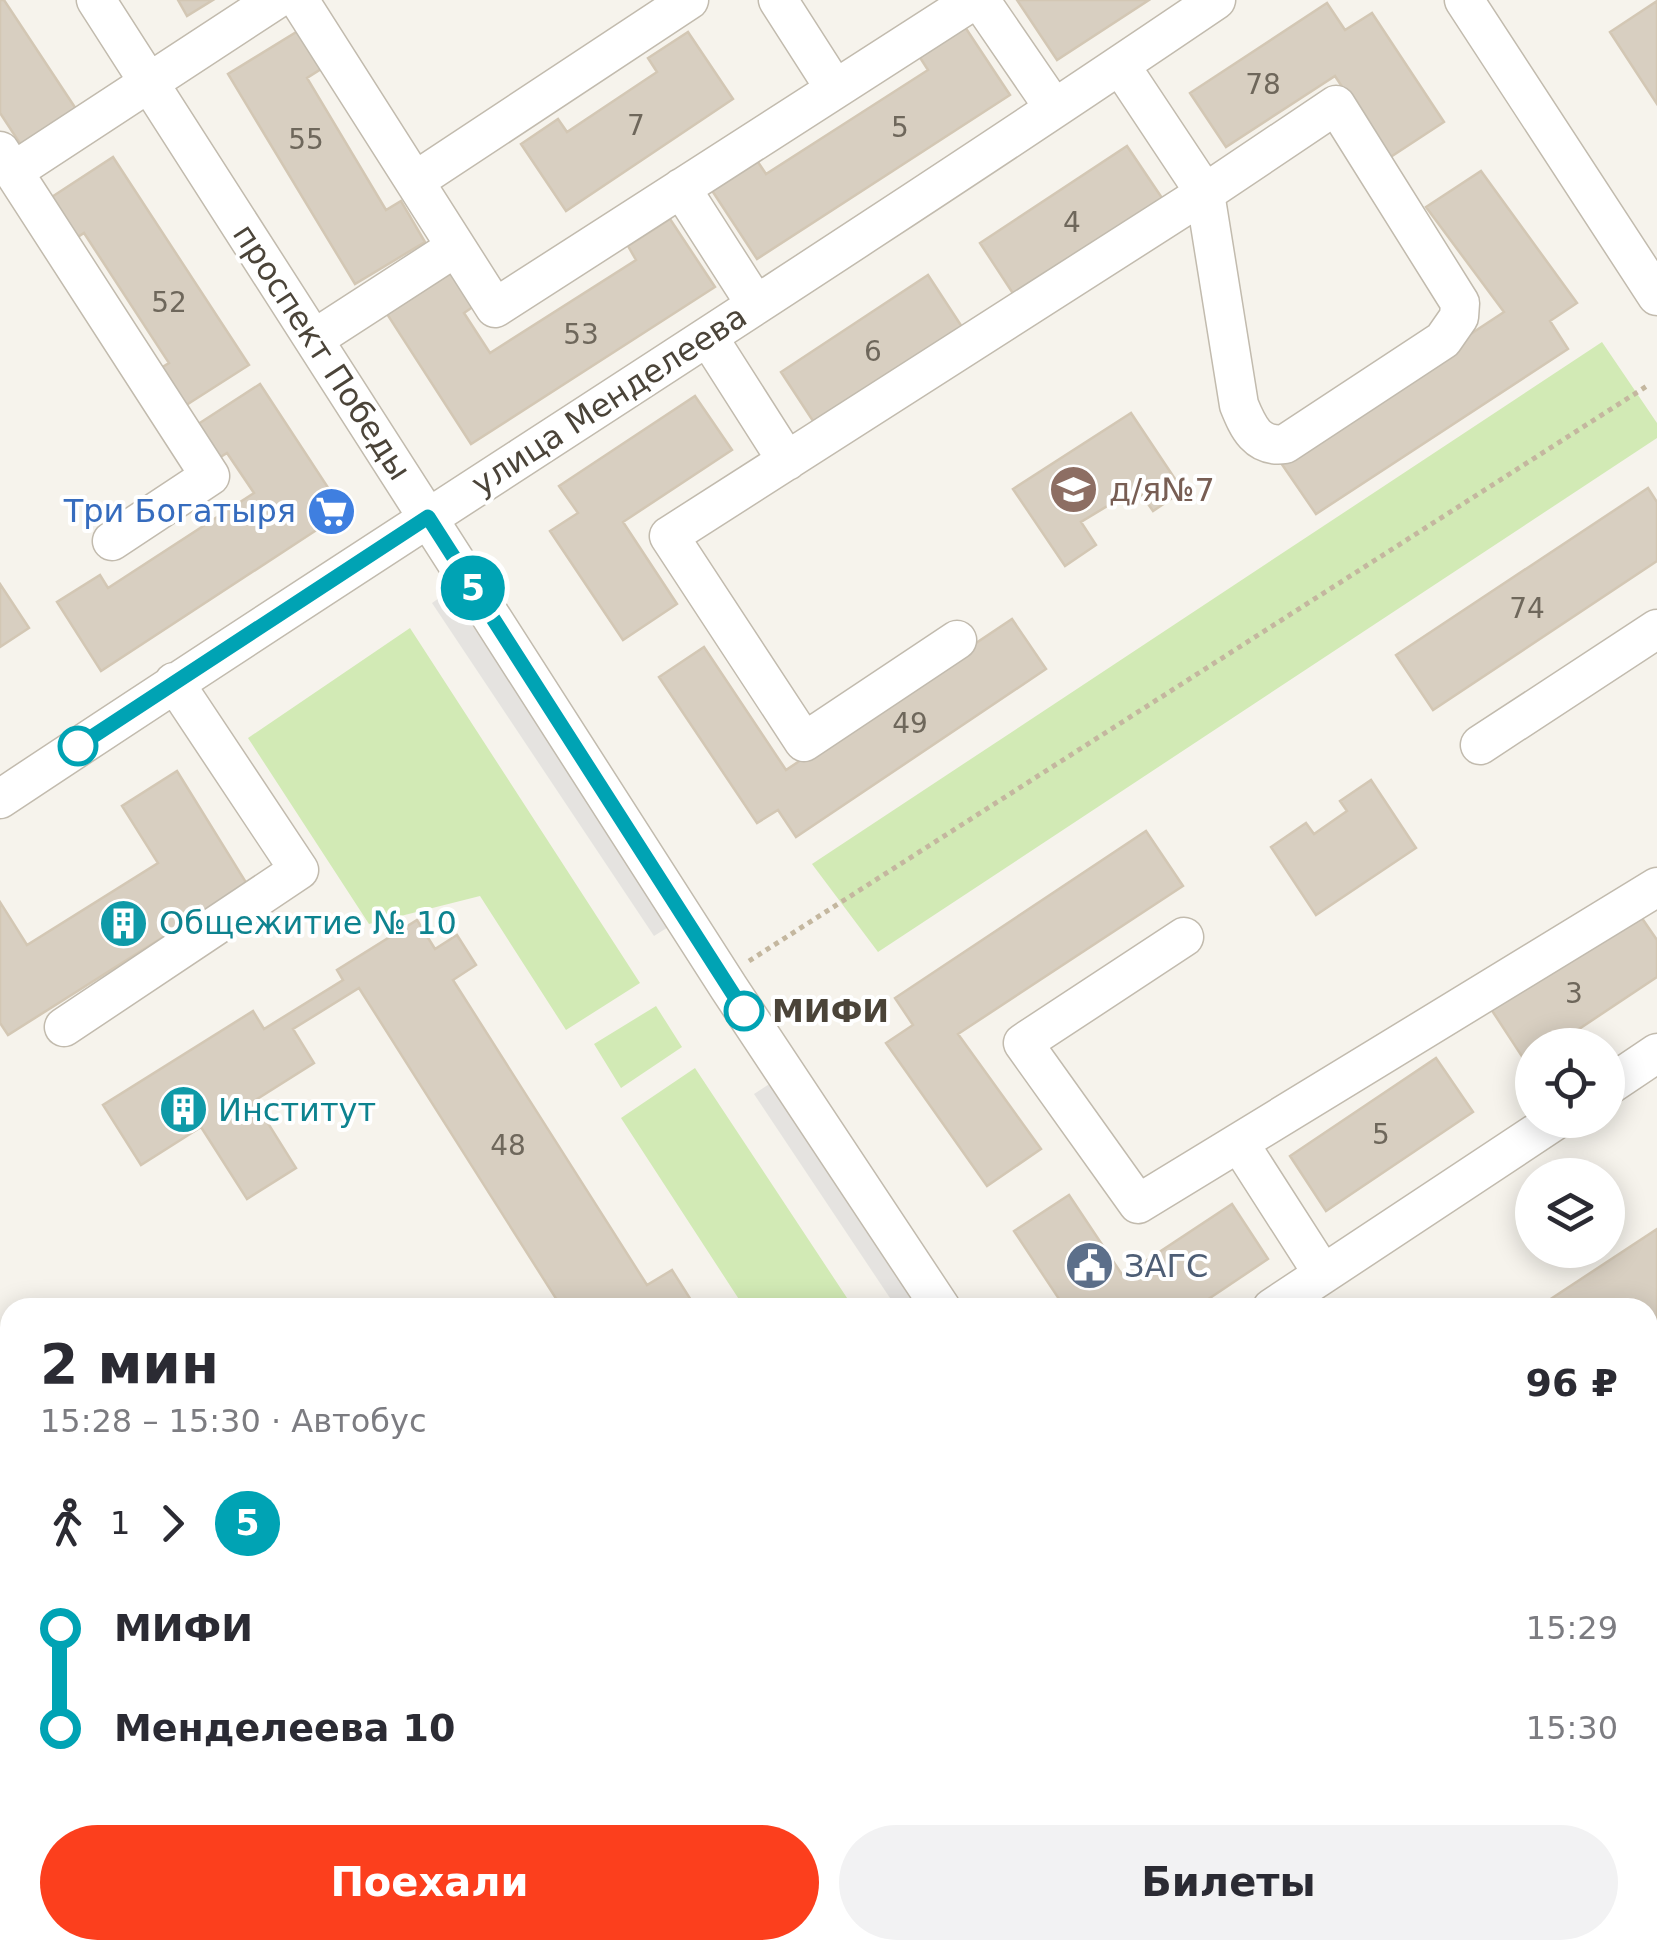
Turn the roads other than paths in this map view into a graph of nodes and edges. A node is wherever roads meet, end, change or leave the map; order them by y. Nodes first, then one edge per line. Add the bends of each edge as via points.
1 (96, 0) edge
2 (275, 0) edge
3 (299, 0) edge
4 (689, 0) edge
5 (778, 0) edge
6 (977, 0) edge
7 (1216, 0) edge
8 (1464, 0) edge
9 (1120, 65) junction
10 (148, 82) junction
11 (836, 89) junction
12 (1054, 108) junction
13 (7, 161) edge
14 (414, 181) junction
15 (681, 188) junction
16 (1205, 193) junction
17 (456, 246) junction
18 (1657, 296) edge
19 (756, 305) junction
20 (708, 337) junction
21 (314, 339) junction
22 (787, 461) junction
23 (428, 517) junction
24 (112, 541) dead end
25 (1657, 629) edge
26 (957, 640) dead end
27 (174, 682) junction
28 (1480, 746) dead end
29 (0, 798) edge
30 (1657, 887) edge
31 (1184, 937) dead end
32 (64, 1028) dead end
33 (1654, 1060) edge
34 (1625, 1076) edge
35 (1529, 1138) edge
36 (1239, 1143) junction
37 (1323, 1274) junction
38 (934, 1298) edge
39 (1287, 1298) edge

1 - 10 street, проспект Победы
2 - 10 street
3 - 14 street
4 - 14 street
5 - 11 street
6 - 11 street
6 - 12 street
7 - 9 street, улица Менделеева
8 - 18 street
9 - 12 street, улица Менделеева
9 - 16 street
10 - 13 street
10 - 21 street, проспект Победы
11 - 15 street
12 - 19 street, улица Менделеева
13 - 24 street via 210,476
14 - 17 street
15 - 17 street via 494,308
15 - 19 street
16 - 16 street via 1336,105 1460,304 1459,317 1442,340 1284,444 1259,439 1239,406
16 - 22 street
17 - 21 street
19 - 20 street, улица Менделеева
20 - 22 street
20 - 23 street, улица Менделеева
21 - 23 street, проспект Победы
22 - 26 street via 669,536 804,742
23 - 27 street, улица Менделеева
23 - 38 street, проспект Победы
25 - 28 street
27 - 29 street, улица Менделеева
27 - 32 street via 299,870
30 - 36 street
31 - 36 street via 1024,1044 1138,1204
33 - 34 street
35 - 37 street
36 - 37 street
37 - 39 street

